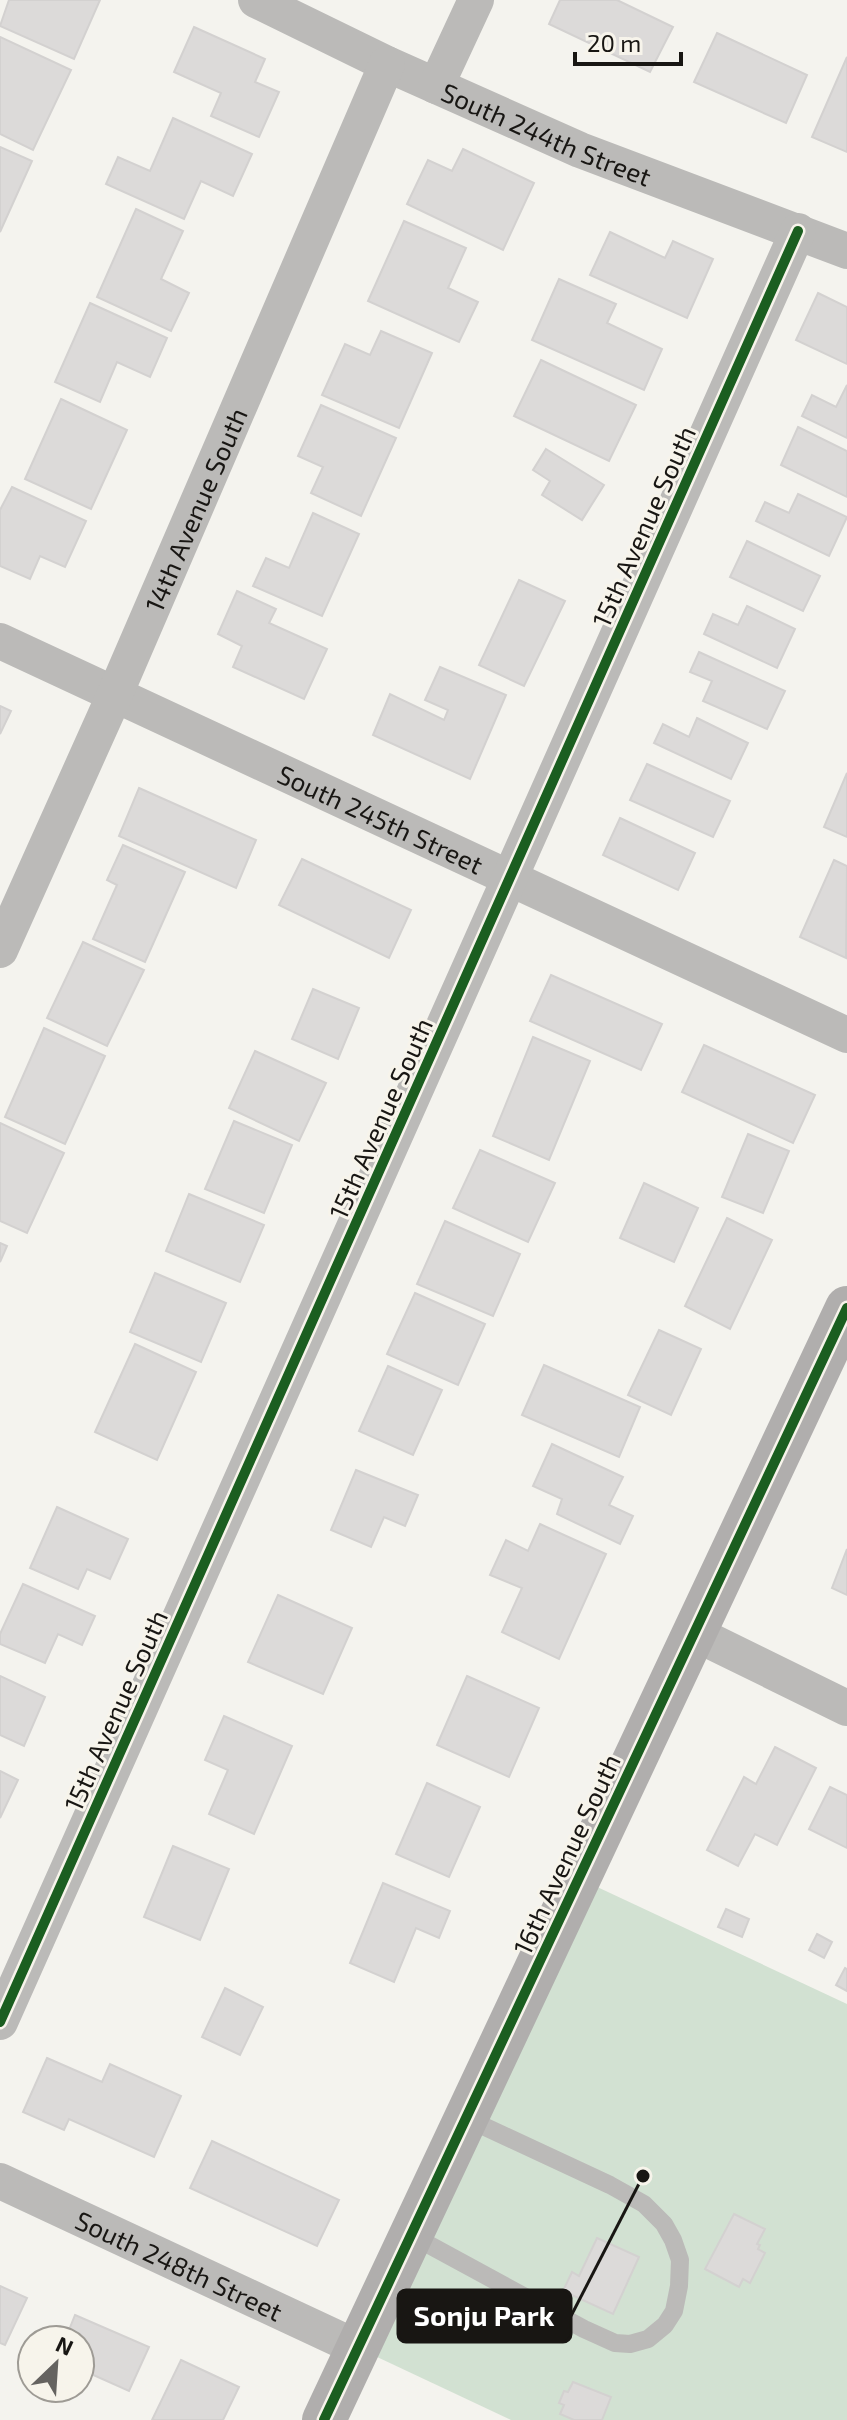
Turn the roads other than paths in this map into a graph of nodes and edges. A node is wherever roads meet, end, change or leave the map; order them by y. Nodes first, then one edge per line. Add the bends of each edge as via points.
1 (256, 0) edge
2 (476, 0) edge
3 (387, 64) junction
4 (436, 86) junction
5 (798, 231) junction
6 (847, 251) edge
7 (0, 641) edge
8 (115, 694) junction
9 (511, 879) junction
10 (0, 950) edge
11 (847, 1035) edge
12 (847, 1308) edge
13 (694, 1633) junction
14 (847, 1708) edge
15 (0, 2022) edge
16 (466, 2118) junction
17 (0, 2181) edge
18 (411, 2235) junction
19 (358, 2348) junction
20 (324, 2420) edge

1 - 3 street, South 244th Street
2 - 4 street
3 - 4 street, South 244th Street
3 - 8 street, 14th Avenue South
4 - 5 street, South 244th Street via 580,150
5 - 6 street, South 244th Street
5 - 9 street, 15th Avenue South
7 - 8 street, South 245th Street
8 - 9 street, South 245th Street
8 - 10 street, 14th Avenue South
9 - 11 street, South 245th Street
9 - 15 street, 15th Avenue South
12 - 13 main road, 16th Avenue South
13 - 14 street
13 - 16 main road, 16th Avenue South
16 - 18 main road, 16th Avenue South
16 - 18 lane via 644,2204 664,2224 680,2260 674,2311 648,2339 615,2343
17 - 19 street, South 248th Street
18 - 19 main road, 16th Avenue South
19 - 20 main road, 16th Avenue South

